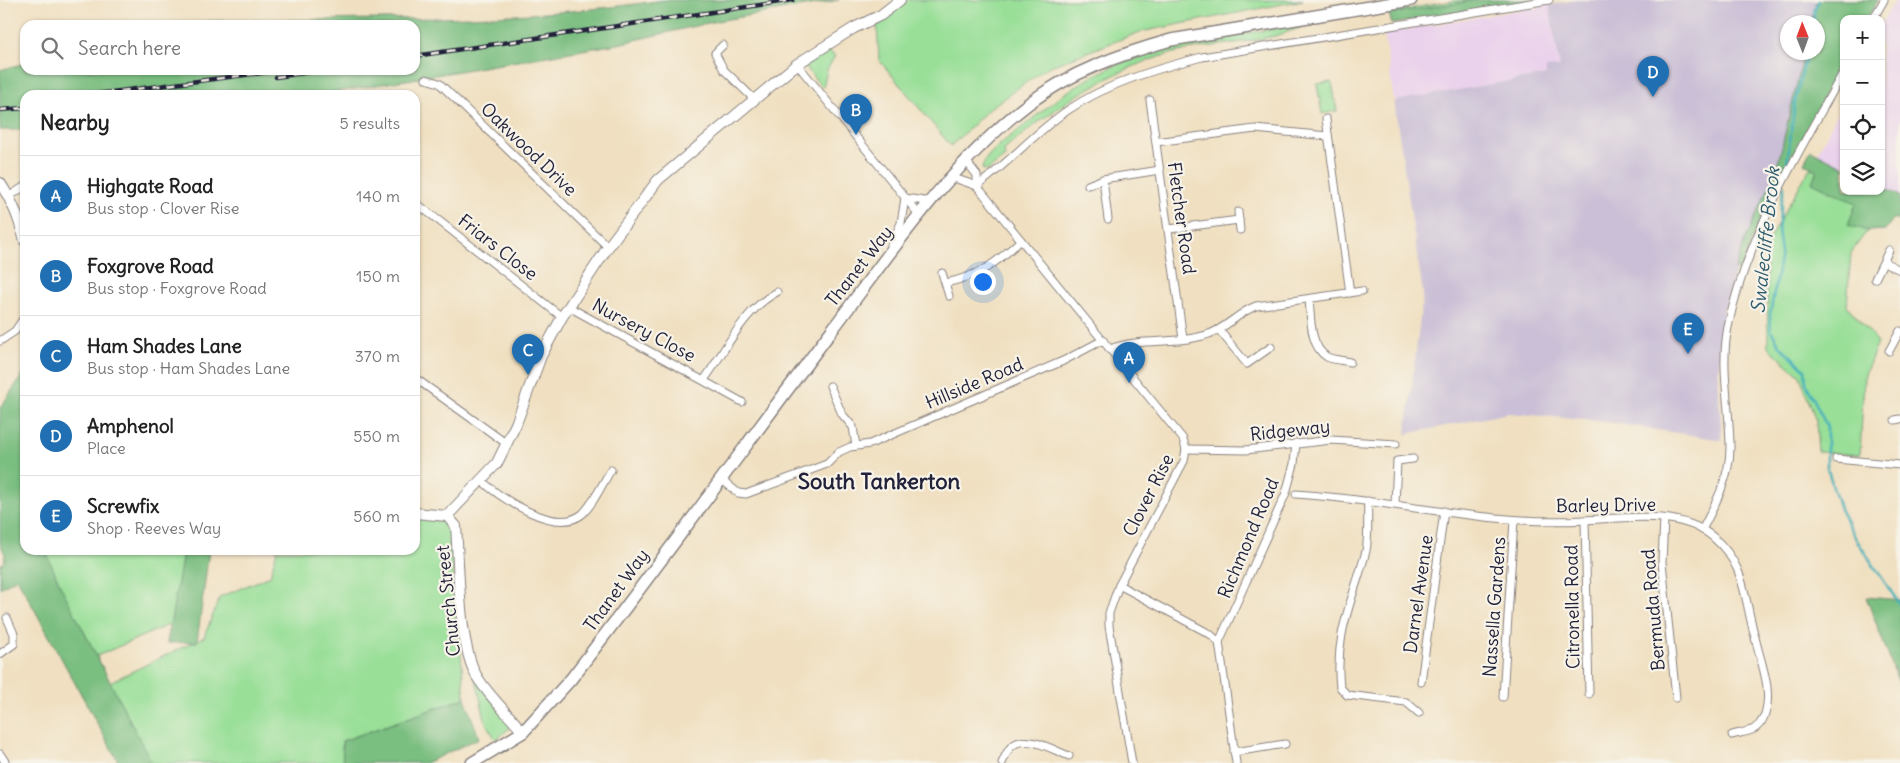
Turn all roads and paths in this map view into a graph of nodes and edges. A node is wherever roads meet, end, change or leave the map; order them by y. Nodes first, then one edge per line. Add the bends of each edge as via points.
1 (900, 0) edge
2 (1411, 0) edge
3 (1549, 0) edge
4 (1884, 0) edge
5 (1875, 15) edge
6 (723, 45) dead end
7 (797, 64) junction
8 (1840, 78) edge
9 (426, 79) dead end
10 (754, 99) junction
11 (1150, 100) dead end
12 (1326, 119) dead end
13 (1328, 136) junction
14 (1156, 142) junction
15 (966, 161) junction
16 (1160, 170) junction
17 (951, 177) junction
18 (1103, 179) junction
19 (0, 183) edge
20 (1088, 185) dead end
21 (977, 186) junction
22 (20, 189) edge
23 (10, 196) junction
24 (905, 198) junction
25 (931, 202) junction
26 (420, 206) edge
27 (1238, 212) dead end
28 (920, 216) junction
29 (1108, 219) dead end
30 (1239, 220) junction
31 (20, 222) edge
32 (1169, 229) junction
33 (1240, 230) dead end
34 (1021, 240) junction
35 (608, 247) junction
36 (1890, 250) dead end
37 (1884, 262) junction
38 (883, 263) junction
39 (1900, 270) edge
40 (942, 274) dead end
41 (1875, 278) dead end
42 (946, 283) junction
43 (1362, 291) dead end
44 (777, 292) dead end
45 (1350, 293) junction
46 (949, 296) dead end
47 (1309, 299) junction
48 (569, 307) junction
49 (562, 317) junction
50 (20, 324) edge
51 (1219, 330) junction
52 (1900, 331) edge
53 (1183, 339) junction
54 (1102, 340) junction
55 (0, 341) edge
56 (1271, 347) dead end
57 (1110, 349) junction
58 (1889, 351) dead end
59 (1350, 362) dead end
60 (704, 380) junction
61 (420, 382) edge
62 (830, 386) dead end
63 (742, 402) dead end
64 (1296, 443) junction
65 (507, 444) junction
66 (1396, 444) dead end
67 (856, 446) junction
68 (1186, 449) junction
69 (1413, 459) dead end
70 (1836, 459) dead end
71 (1900, 465) edge
72 (611, 470) dead end
73 (720, 478) junction
74 (482, 481) junction
75 (1296, 494) dead end
76 (1368, 501) junction
77 (1395, 504) junction
78 (1444, 511) junction
79 (420, 513) edge
80 (447, 516) junction
81 (1664, 519) junction
82 (1514, 520) junction
83 (1585, 520) junction
84 (1702, 530) junction
85 (1119, 585) junction
86 (7, 618) dead end
87 (1219, 642) junction
88 (0, 654) edge
89 (1421, 682) dead end
90 (1589, 694) dead end
91 (1503, 697) dead end
92 (1676, 698) dead end
93 (1419, 713) dead end
94 (523, 732) junction
95 (1732, 735) dead end
96 (1285, 744) dead end
97 (1234, 752) junction
98 (0, 754) edge
99 (1069, 756) dead end
100 (6, 763) edge
101 (472, 763) edge
102 (1002, 763) edge
103 (1132, 763) edge
104 (1236, 763) edge

1 - 7 street via 882,15 854,28
2 - 15 main road, Thanet Way via 1171,40 1124,54 1079,72 1031,102 1000,126
3 - 21 street via 1202,57 1152,71 1108,88 1067,110
4 - 5 street
6 - 10 street via 715,53 724,70
7 - 10 street
7 - 24 street
8 - 84 street via 1779,193 1743,271 1728,328 1725,384 1730,450 1716,504
9 - 35 street, Oakwood Drive via 439,83
10 - 35 street via 658,180
11 - 14 street, Fletcher Road
12 - 13 street
13 - 14 street via 1254,129
13 - 45 street
14 - 16 street, Fletcher Road
15 - 17 main road, Thanet Way
15 - 21 street, Clover Rise via 977,175
16 - 18 street
16 - 32 street, Fletcher Road
17 - 21 street
17 - 25 main road, Thanet Way
18 - 20 street
18 - 29 street
19 - 23 street
21 - 34 street, Clover Rise
22 - 23 street
23 - 31 street
24 - 25 street
24 - 28 street
24 - 38 street via 901,223
25 - 28 main road, Thanet Way
26 - 49 street, Friars Close
27 - 30 street
28 - 38 main road, Thanet Way
30 - 32 street
30 - 33 street
32 - 53 street, Fletcher Road
34 - 42 street via 992,267
34 - 54 street, Clover Rise
35 - 48 street
36 - 37 street
37 - 39 street
37 - 41 street
38 - 73 main road, Thanet Way
40 - 42 street
42 - 46 street
43 - 45 street
44 - 60 street, Nursery Close via 765,298 746,316
45 - 47 street
47 - 51 street via 1254,307
47 - 59 street via 1314,341 1327,357
48 - 49 street
48 - 60 street, Nursery Close
49 - 65 street via 541,356
50 - 55 street
51 - 53 street
51 - 56 street via 1247,364
52 - 58 street
53 - 57 street via 1136,342
54 - 57 street, Clover Rise
54 - 67 street, Hillside Road via 1063,361 870,444
57 - 68 street, Clover Rise via 1183,439
60 - 63 street, Nursery Close
61 - 65 street
62 - 67 street via 842,414 853,427
64 - 66 street, Ridgeway via 1344,440
64 - 68 street, Ridgeway via 1246,450
64 - 87 street, Richmond Road via 1286,493
65 - 74 street via 497,464
67 - 73 street, Hillside Road via 839,452 827,464 746,494 738,493
68 - 85 street, Clover Rise via 1184,461
69 - 77 street via 1397,461
70 - 71 street
72 - 74 street via 586,510 577,518 566,521 549,520 498,496
73 - 94 main road, Thanet Way via 571,679
74 - 80 street
75 - 76 street, Barley Drive
76 - 77 street, Barley Drive
76 - 93 street via 1366,549 1342,627 1340,687 1347,695 1406,702
77 - 78 street, Barley Drive
78 - 82 street, Barley Drive
78 - 89 street, Darnel Avenue
79 - 80 street
80 - 94 street, Church Street via 456,526 459,584 470,661 477,676
81 - 83 street, Barley Drive
81 - 84 street, Barley Drive
81 - 92 street, Bermuda Road via 1662,562
82 - 83 street, Barley Drive
82 - 91 street, Nassella Gardens
83 - 90 street, Citronella Road
84 - 95 street, Barley Drive via 1720,544 1739,571 1766,678 1766,712 1755,728
85 - 87 street
85 - 103 street, Clover Rise via 1109,613 1109,626
86 - 88 street via 14,634 14,644
87 - 97 street
94 - 101 main road, Thanet Way
96 - 97 street
97 - 104 street
98 - 100 street
99 - 102 street via 1039,744 1019,742 1012,746

